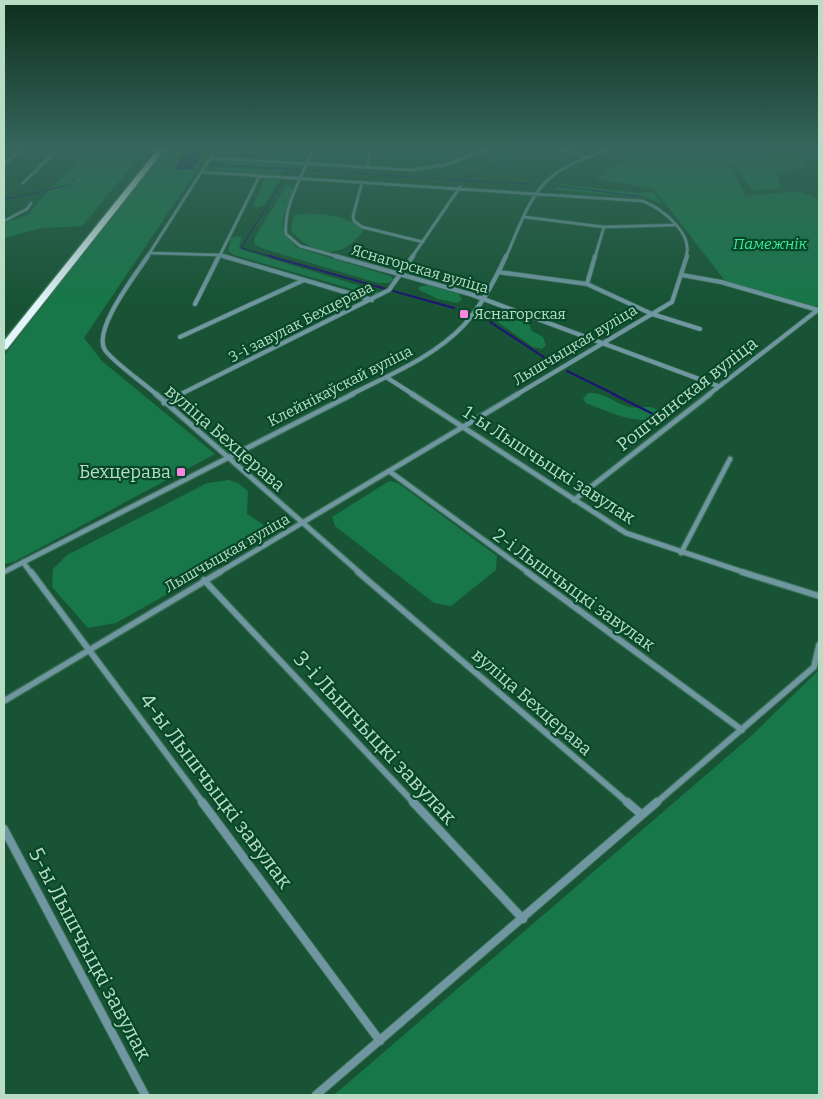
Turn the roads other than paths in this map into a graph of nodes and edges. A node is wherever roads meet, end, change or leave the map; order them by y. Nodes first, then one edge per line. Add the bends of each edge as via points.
1 (114, 200) edge
2 (121, 200) edge
3 (183, 200) edge
4 (247, 200) edge
5 (293, 200) edge
6 (357, 200) edge
7 (452, 200) edge
8 (533, 200) edge
9 (635, 200) edge
10 (31, 203) dead end
11 (525, 216) junction
12 (4, 221) edge
13 (674, 225) junction
14 (604, 227) junction
15 (423, 242) junction
16 (150, 253) junction
17 (220, 255) junction
18 (498, 272) junction
19 (401, 275) junction
20 (682, 275) junction
21 (305, 280) junction
22 (587, 284) junction
23 (484, 299) junction
24 (373, 300) junction
25 (195, 304) dead end
26 (818, 309) edge
27 (652, 314) junction
28 (700, 330) dead end
29 (4, 336) edge
30 (180, 337) dead end
31 (602, 344) junction
32 (4, 346) edge
33 (386, 377) junction
34 (718, 386) junction
35 (164, 403) junction
36 (464, 427) junction
37 (229, 457) junction
38 (730, 459) dead end
39 (390, 471) junction
40 (574, 500) junction
41 (302, 524) junction
42 (681, 553) junction
43 (24, 562) junction
44 (4, 571) edge
45 (204, 580) junction
46 (819, 596) edge
47 (819, 645) edge
48 (89, 650) junction
49 (4, 701) edge
50 (742, 730) junction
51 (642, 815) junction
52 (4, 828) edge
53 (523, 919) junction
54 (380, 1041) junction
55 (144, 1095) edge
56 (316, 1095) edge

1 - 29 highway
2 - 32 highway
3 - 16 street, вуліца Бехцерава
4 - 17 street
5 - 19 street, Яснагорская вуліца via 285,227 287,236 300,246
6 - 15 street via 353,216 362,227
7 - 15 street, 3-і завулак Бехцерава
8 - 11 street, Клейнікаўскай вуліца
9 - 13 street, Лышчыцкая вуліца via 661,208
10 - 12 street via 27,209
11 - 14 street
11 - 18 street, Клейнікаўскай вуліца
13 - 14 street
13 - 20 street, Лышчыцкая вуліца via 687,244
14 - 22 street
15 - 19 street, 3-і завулак Бехцерава
16 - 17 street
16 - 35 street, вуліца Бехцерава via 106,322 101,338 105,350
17 - 21 street
17 - 25 street
18 - 22 street
18 - 23 street, Клейнікаўскай вуліца
19 - 23 street, Яснагорская вуліца
19 - 24 street, 3-і завулак Бехцерава via 389,290
20 - 26 street via 721,282
20 - 27 street, Лышчыцкая вуліца via 672,302
21 - 24 street
21 - 30 street
22 - 27 street
23 - 31 street, Яснагорская вуліца
23 - 33 street, Клейнікаўскай вуліца via 463,326 438,348
24 - 35 street, 3-і завулак Бехцерава
26 - 34 street, Рошчынская вуліца
27 - 28 street
27 - 31 street, Лышчыцкая вуліца
31 - 34 street, Яснагорская вуліца
31 - 36 street, Лышчыцкая вуліца
33 - 36 street, 1-ы Лышчыцкі завулак
33 - 37 street, Клейнікаўскай вуліца
34 - 40 street, Рошчынская вуліца
35 - 37 street, вуліца Бехцерава
36 - 39 street, Лышчыцкая вуліца
36 - 40 street, 1-ы Лышчыцкі завулак
37 - 41 street, вуліца Бехцерава
37 - 43 street, Клейнікаўскай вуліца
38 - 42 street
39 - 41 street, Лышчыцкая вуліца
39 - 50 street, 2-і Лышчыцкі завулак
40 - 42 street, 1-ы Лышчыцкі завулак via 626,533
41 - 45 street, Лышчыцкая вуліца
41 - 51 street, вуліца Бехцерава
42 - 46 street, 1-ы Лышчыцкі завулак
43 - 44 street, Клейнікаўскай вуліца
43 - 48 street, 4-ы Лышчыцкі завулак
45 - 48 street, Лышчыцкая вуліца
45 - 53 street, 3-і Лышчыцкі завулак
47 - 50 street via 814,667
48 - 49 street, Лышчыцкая вуліца
48 - 54 street, 4-ы Лышчыцкі завулак
50 - 51 street
51 - 53 street
52 - 55 street, 5-ы Лышчыцкі завулак
53 - 54 street
54 - 56 street

